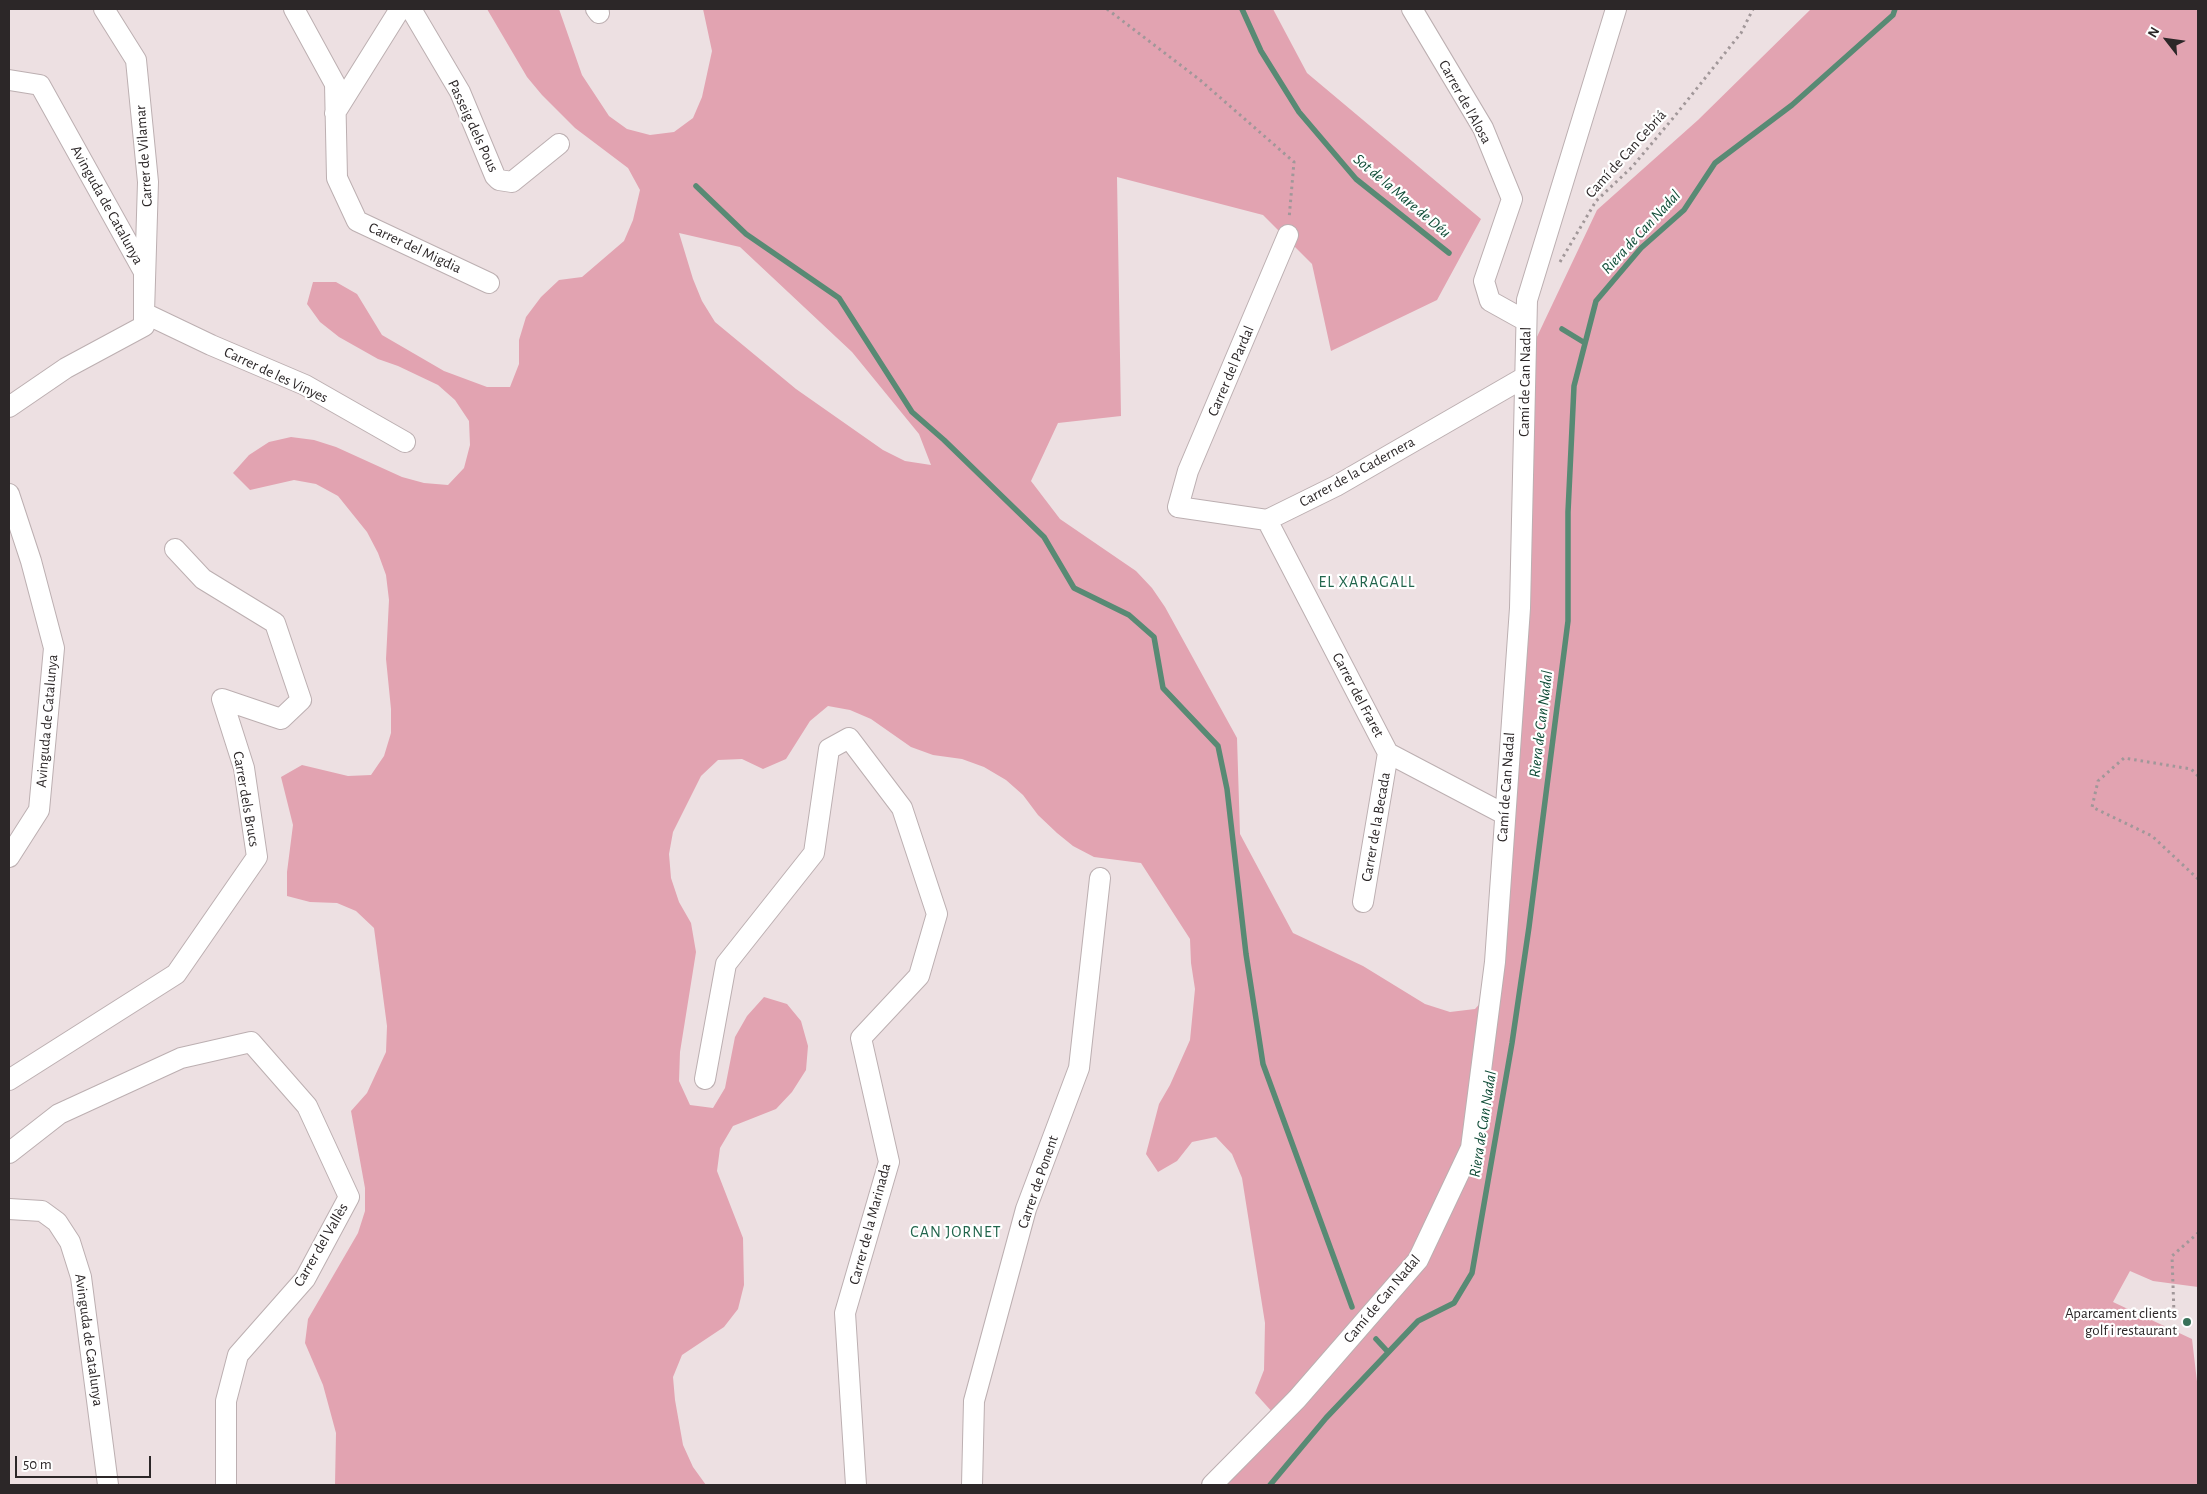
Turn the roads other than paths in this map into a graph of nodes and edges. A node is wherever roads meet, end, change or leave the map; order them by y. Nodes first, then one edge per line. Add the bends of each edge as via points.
1 (104, 9) edge
2 (294, 9) edge
3 (400, 9) edge
4 (411, 9) edge
5 (1412, 9) edge
6 (1616, 9) edge
7 (9, 80) edge
8 (335, 113) junction
9 (559, 144) dead end
10 (1288, 235) road end
11 (489, 283) dead end
12 (144, 312) junction
13 (1526, 322) junction
14 (1525, 377) junction
15 (9, 407) edge
16 (405, 442) dead end
17 (9, 494) edge
18 (1267, 520) junction
19 (175, 549) dead end
20 (1388, 753) junction
21 (1504, 814) junction
22 (9, 857) edge
23 (1100, 878) dead end
24 (1363, 902) dead end
25 (705, 1079) dead end
26 (9, 1080) edge
27 (9, 1152) edge
28 (9, 1209) edge
29 (108, 1485) edge
30 (226, 1485) edge
31 (856, 1485) edge
32 (972, 1485) edge
33 (1212, 1485) edge

1 - 12 street, Carrer de Vilamar via 136,60 148,182
2 - 8 street, Carrer del Migdia via 335,84
3 - 8 street
4 - 9 street, Passeig dels Pous via 460,92 495,176 512,182
5 - 13 street, Carrer de l'Alosa via 1483,128 1512,199 1484,281 1490,301
6 - 13 street, Camí de Can Nadal via 1527,300
7 - 12 street, Avinguda de Catalunya via 40,85 144,272
8 - 11 street, Carrer del Migdia via 337,178 357,221
10 - 18 street, Carrer del Pardal via 1188,471 1178,507
12 - 15 street, Avinguda de Catalunya via 144,326 66,368
12 - 16 street, Carrer de les Vinyes via 305,385
13 - 14 street, Camí de Can Nadal
14 - 18 street, Carrer de la Cadernera via 1336,486
14 - 21 street, Camí de Can Nadal via 1520,608
17 - 22 street, Avinguda de Catalunya via 54,648 39,810
18 - 20 street, Carrer del Fraret
19 - 26 street, Carrer dels Brucs via 203,579 275,623 300,700 281,719 222,700 244,768 257,857 176,974
20 - 21 street, Carrer del Fraret
20 - 24 street, Carrer de la Becada
21 - 33 street, Camí de Can Nadal via 1495,962 1471,1148 1418,1260 1297,1399
23 - 32 street, Carrer de Ponent via 1080,1068 1026,1209 974,1400
25 - 31 street, Carrer de la Marinada via 726,964 814,853 829,749 850,738 902,808 937,914 919,976 862,1038 889,1162 845,1312
27 - 30 street, Carrer del Vallès via 59,1114 181,1058 251,1042 307,1106 349,1197 305,1279 238,1356 226,1401
28 - 29 street, Avinguda de Catalunya via 42,1212 57,1222 70,1242 81,1277

